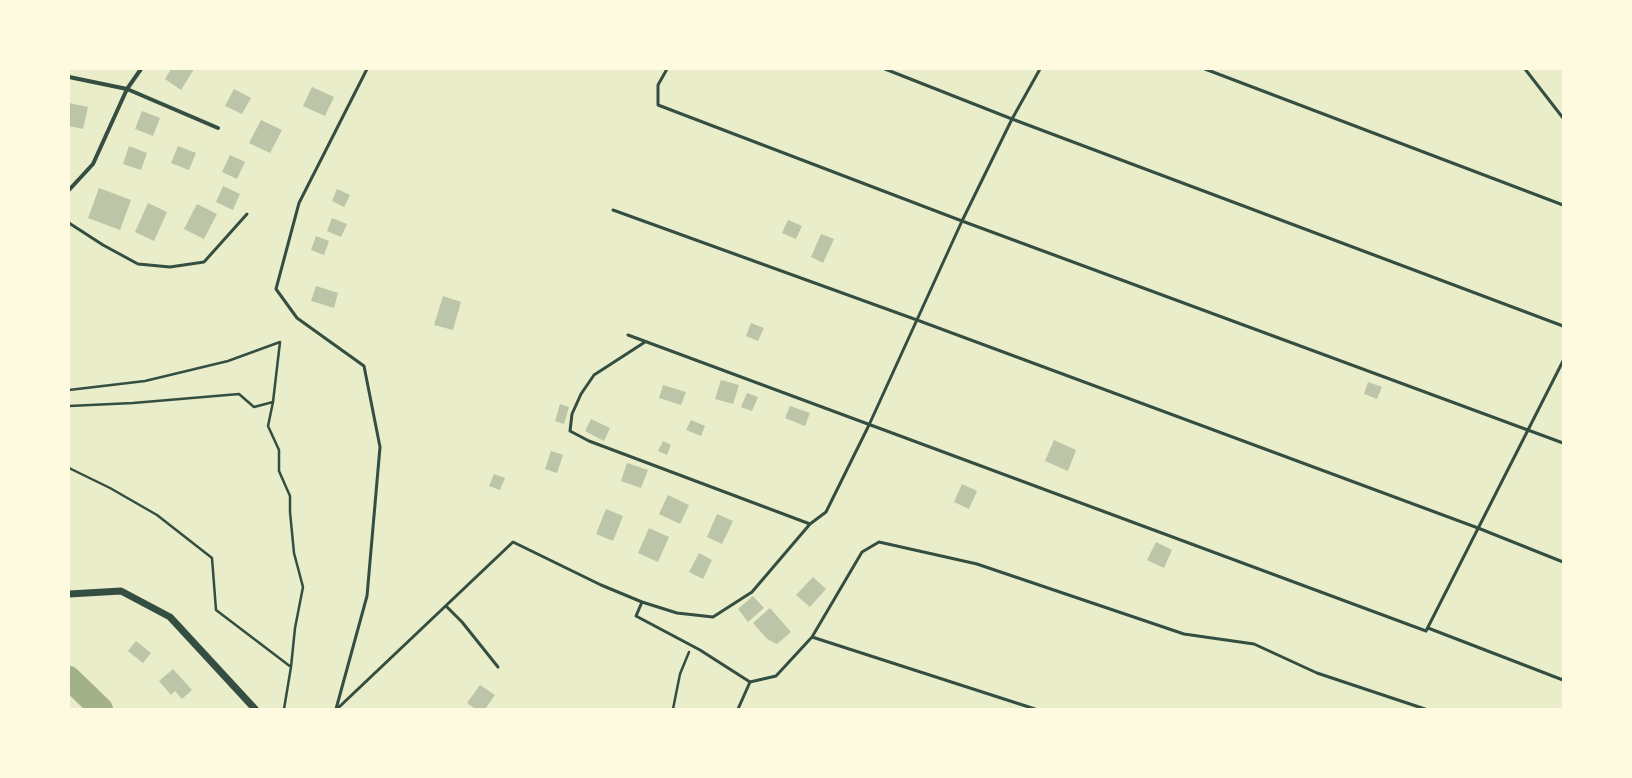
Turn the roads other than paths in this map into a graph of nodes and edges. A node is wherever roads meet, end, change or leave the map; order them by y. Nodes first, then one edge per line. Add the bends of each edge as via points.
1 (141, 69) edge
2 (367, 69) edge
3 (667, 69) edge
4 (885, 69) edge
5 (1040, 69) edge
6 (1205, 69) edge
7 (1525, 69) edge
8 (69, 77) edge
9 (127, 89) junction
10 (1563, 118) edge
11 (1012, 119) junction
12 (218, 128) dead end
13 (69, 190) edge
14 (1563, 205) edge
15 (613, 210) dead end
16 (247, 214) dead end
17 (962, 221) junction
18 (69, 223) edge
19 (917, 320) junction
20 (1563, 326) edge
21 (628, 335) dead end
22 (645, 342) junction
23 (1563, 361) edge
24 (869, 426) junction
25 (1528, 429) junction
26 (1563, 443) edge
27 (810, 524) junction
28 (1478, 528) junction
29 (1563, 562) edge
30 (69, 594) edge
31 (642, 602) junction
32 (446, 606) junction
33 (1428, 628) junction
34 (812, 637) junction
35 (498, 667) dead end
36 (1563, 680) edge
37 (750, 682) junction
38 (255, 709) edge
39 (337, 709) edge
40 (738, 709) edge
41 (1035, 709) edge
42 (1425, 709) edge

1 - 9 street
2 - 39 lane via 299,203 276,290 297,318 364,366 380,447 367,596
3 - 17 lane via 658,85 658,105
4 - 11 lane
5 - 11 lane
6 - 14 lane
7 - 10 lane
8 - 9 street
9 - 12 street
9 - 13 street via 93,164
11 - 17 lane
11 - 20 lane
15 - 19 lane
16 - 18 lane via 204,262 170,267 138,264 102,245
17 - 19 lane
17 - 25 lane
19 - 24 lane
19 - 28 lane
21 - 22 lane
22 - 24 lane
22 - 27 lane via 594,375 572,414 570,431 589,441
23 - 25 lane
24 - 27 lane via 826,512
24 - 33 lane via 1426,631
25 - 26 lane
25 - 28 lane
27 - 31 lane via 752,592 713,617 677,613
28 - 29 lane
28 - 33 lane
30 - 38 street via 121,592 170,617
31 - 32 lane via 513,542
31 - 37 lane via 636,616
32 - 35 lane
32 - 39 lane
33 - 36 lane
34 - 37 lane via 776,676
34 - 41 lane
34 - 42 lane via 862,552 879,542 977,564 1184,634 1254,644 1317,673
37 - 40 lane

